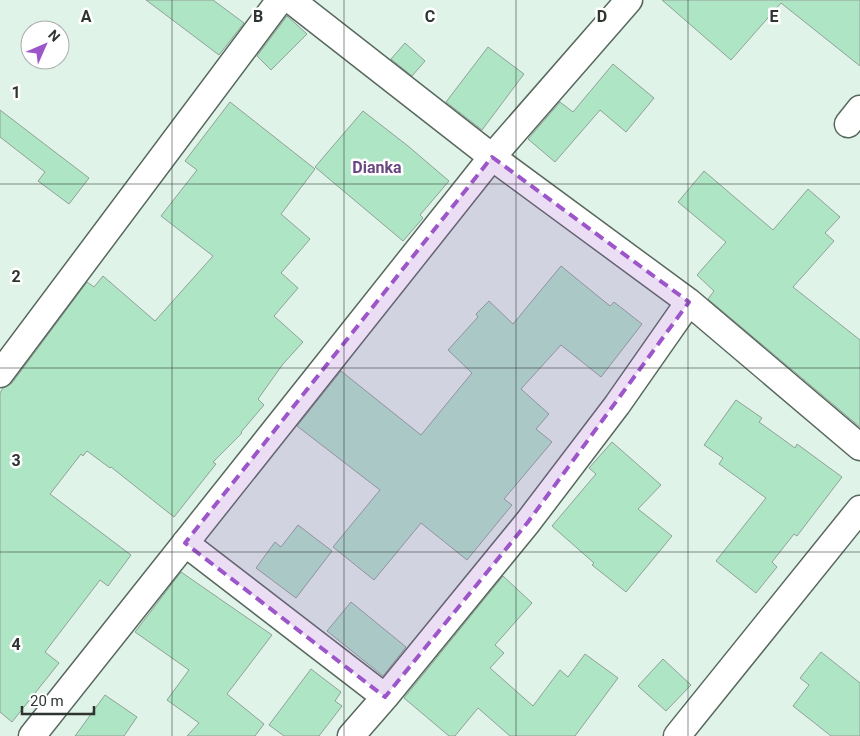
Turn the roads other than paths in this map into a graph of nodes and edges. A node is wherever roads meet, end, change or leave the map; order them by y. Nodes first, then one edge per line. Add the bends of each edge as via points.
1 (280, 0) edge
2 (291, 0) edge
3 (629, 0) edge
4 (492, 156) junction
5 (689, 302) junction
6 (0, 374) edge
7 (860, 447) edge
8 (860, 509) edge
9 (185, 543) junction
10 (385, 697) junction
11 (32, 736) edge
12 (351, 736) edge
13 (677, 736) edge

1 - 6 street
2 - 4 street
3 - 4 street
4 - 5 street
4 - 9 street
5 - 7 street
5 - 10 street via 617,405 534,514
8 - 13 street
9 - 10 street
9 - 11 street
10 - 12 street

